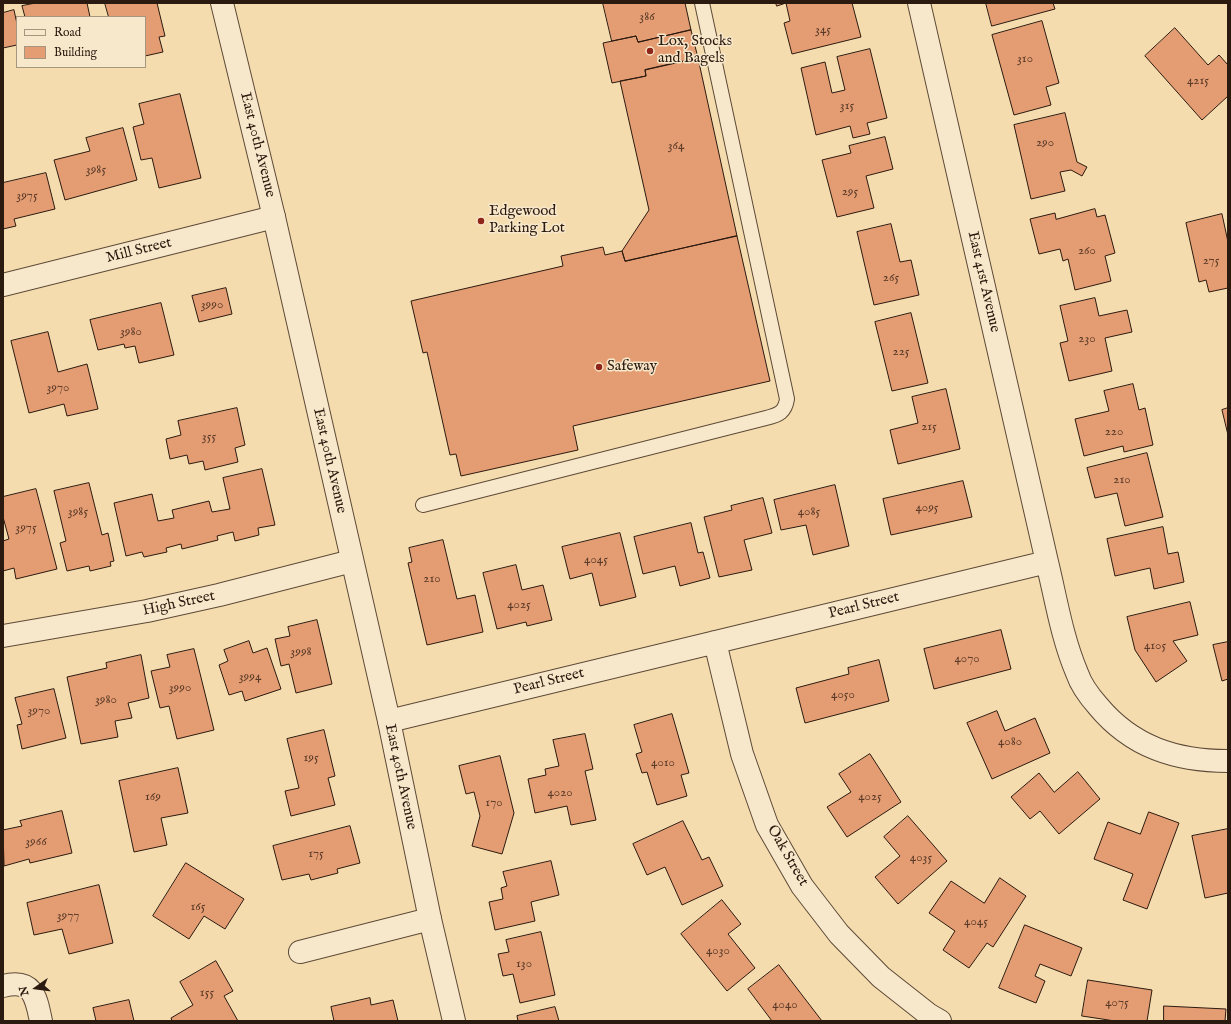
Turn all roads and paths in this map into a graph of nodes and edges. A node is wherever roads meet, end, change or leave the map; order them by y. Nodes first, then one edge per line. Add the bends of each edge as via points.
1 (222, 3) edge
2 (702, 3) edge
3 (919, 3) edge
4 (274, 217) junction
5 (3, 285) edge
6 (423, 505) dead end
7 (352, 561) junction
8 (1047, 562) junction
9 (3, 636) edge
10 (715, 642) junction
11 (388, 721) junction
12 (1228, 761) edge
13 (430, 919) junction
14 (300, 952) dead end
15 (3, 986) edge
16 (41, 1021) edge
17 (454, 1021) edge
18 (940, 1021) edge

1 - 4 street, East 40th Avenue
2 - 6 lane via 787,399 786,406 781,412 766,418
3 - 8 street, East 41st Avenue
4 - 5 street, Mill Street
4 - 7 street, East 40th Avenue
7 - 9 street, High Street via 147,611
7 - 11 street, East 40th Avenue
8 - 10 street, Pearl Street
8 - 12 street via 1077,675 1091,698 1110,720 1127,734 1166,753 1206,761
10 - 11 street, Pearl Street
10 - 18 street, Oak Street via 744,761 767,825 802,886 839,934 881,977
11 - 13 street, East 40th Avenue
13 - 14 street
13 - 17 street, East 40th Avenue
15 - 16 street via 19,984 27,987 34,995

